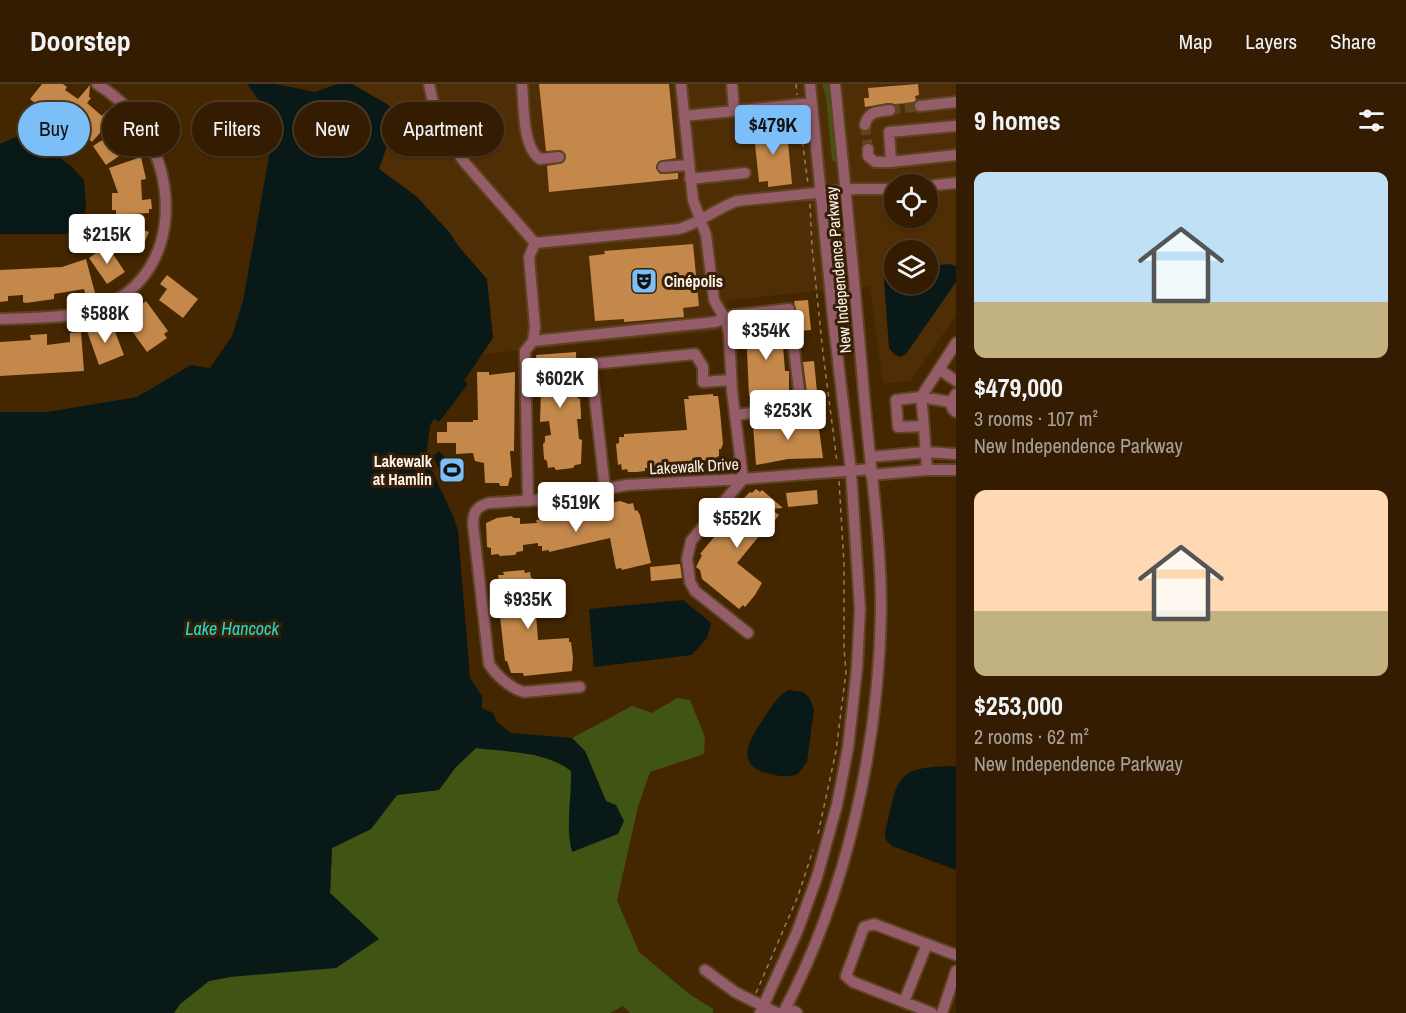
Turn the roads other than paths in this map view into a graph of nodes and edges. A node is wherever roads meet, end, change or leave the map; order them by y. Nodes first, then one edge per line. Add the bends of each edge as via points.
1 (97, 84) edge
2 (429, 84) edge
3 (522, 84) edge
4 (681, 84) edge
5 (732, 84) edge
6 (810, 84) edge
7 (835, 84) edge
8 (956, 102) edge
9 (812, 103) junction
10 (920, 106) tunnel mouth
11 (890, 110) tunnel mouth
12 (734, 111) junction
13 (684, 116) junction
14 (865, 125) dead end
15 (956, 126) edge
16 (867, 149) dead end
17 (956, 155) edge
18 (559, 157) dead end
19 (891, 162) junction
20 (689, 165) junction
21 (663, 167) dead end
22 (745, 173) dead end
23 (690, 179) junction
24 (956, 183) edge
25 (938, 185) edge
26 (884, 189) edge
27 (846, 190) junction
28 (821, 192) junction
29 (701, 220) junction
30 (535, 243) junction
31 (724, 318) junction
32 (0, 319) edge
33 (532, 341) junction
34 (956, 343) edge
35 (939, 369) junction
36 (731, 380) junction
37 (956, 381) edge
38 (921, 397) junction
39 (954, 402) edge
40 (735, 415) junction
41 (924, 426) junction
42 (926, 452) junction
43 (956, 454) edge
44 (870, 457) junction
45 (927, 470) junction
46 (956, 470) edge
47 (851, 471) junction
48 (871, 472) junction
49 (743, 479) junction
50 (605, 489) junction
51 (528, 501) junction
52 (748, 633) dead end
53 (580, 687) dead end
54 (848, 748) junction
55 (869, 751) junction
56 (927, 944) junction
57 (956, 954) edge
58 (705, 970) dead end
59 (956, 971) edge
60 (904, 1002) junction
61 (758, 1007) edge
62 (777, 1013) edge
63 (783, 1013) edge
64 (788, 1013) edge
65 (797, 1013) edge
66 (932, 1013) edge
67 (942, 1013) edge

1 - 32 street via 132,114 156,155 166,198 160,247 140,279 110,304 76,314
2 - 30 street via 438,125 465,163
3 - 18 street via 531,148 540,159
4 - 13 street
5 - 12 street
6 - 9 street, New Independence Parkway
7 - 27 street, New Independence Parkway
8 - 10 street
9 - 12 street
9 - 28 street, New Independence Parkway
11 - 14 street via 872,112
12 - 13 street
13 - 20 street
15 - 19 street via 889,132
16 - 19 street via 875,162
17 - 19 street
20 - 21 street
20 - 23 street
22 - 23 street
23 - 29 street
24 - 25 street
26 - 27 street
27 - 28 street
27 - 44 street, New Independence Parkway
28 - 29 street via 738,201
28 - 47 street, New Independence Parkway
29 - 30 street via 674,230
29 - 31 street via 714,300
30 - 33 street via 529,257 535,327
31 - 33 street
31 - 36 street via 729,333
31 - 40 street via 789,309 801,406
33 - 51 street via 525,351
34 - 35 street
35 - 37 street
35 - 38 street
36 - 40 street
36 - 50 street via 703,382 703,367 695,354 591,364
38 - 39 street
38 - 41 street
38 - 41 street via 896,400 897,426
40 - 49 street
41 - 42 street
42 - 43 street
42 - 44 street
42 - 45 street
44 - 48 street, New Independence Parkway
45 - 46 street, Lakewalk Drive
45 - 48 street, Lakewalk Drive
47 - 48 street, Lakewalk Drive
47 - 49 street, Lakewalk Drive
47 - 54 street, New Independence Parkway via 860,609
48 - 55 street, New Independence Parkway via 881,609
49 - 50 street, Lakewalk Drive
49 - 52 street via 691,541 687,559 695,591
50 - 51 street, Lakewalk Drive
51 - 53 street, Lakewalk Drive via 484,504 474,513 488,659 495,672 519,691
54 - 55 street
54 - 61 street, New Independence Parkway via 817,877 797,932
55 - 63 street, New Independence Parkway via 853,828 835,887 812,951
56 - 57 street
56 - 60 street
56 - 60 street via 874,924 864,927 856,945 846,976
58 - 61 street
59 - 67 street
60 - 66 street
61 - 62 street
64 - 65 street

